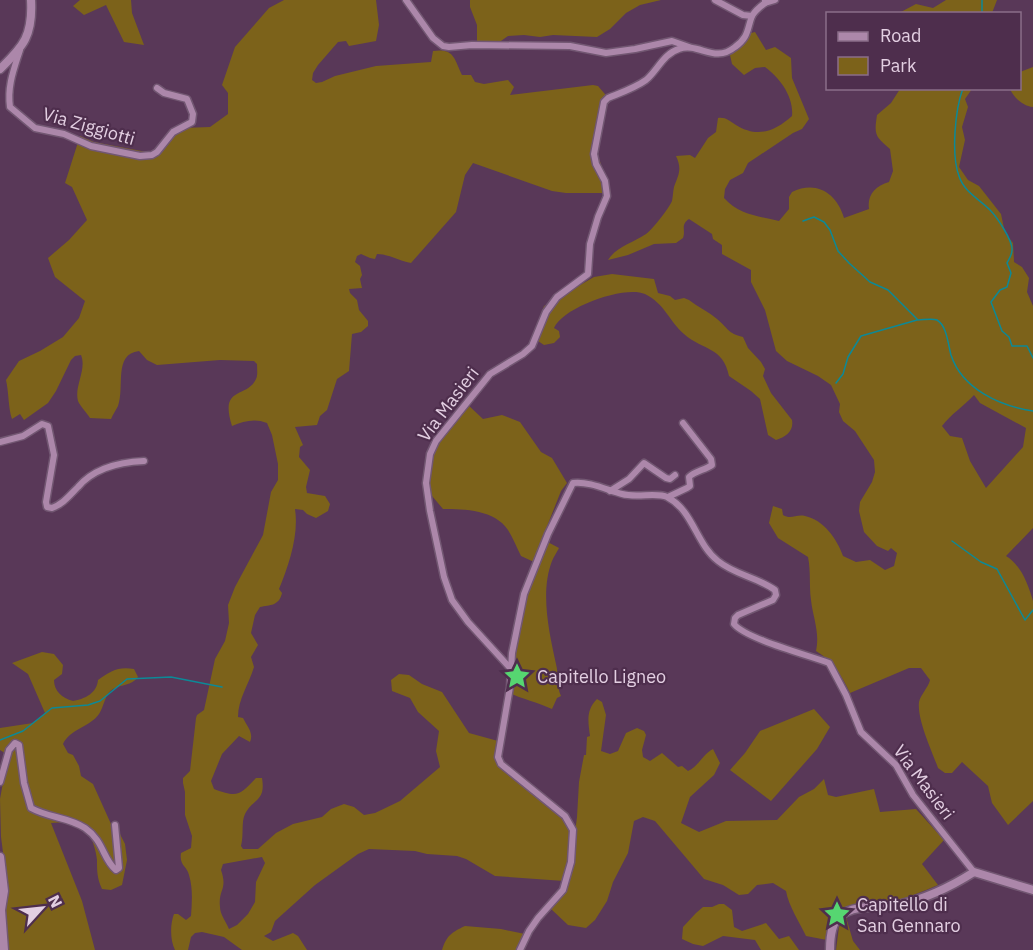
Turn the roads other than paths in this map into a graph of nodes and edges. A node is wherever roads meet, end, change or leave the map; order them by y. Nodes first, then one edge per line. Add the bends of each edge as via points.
1 (31, 0) edge
2 (406, 0) edge
3 (715, 0) edge
4 (775, 0) edge
5 (765, 1) edge
6 (752, 16) junction
7 (689, 47) junction
8 (21, 49) junction
9 (0, 69) edge
10 (157, 88) dead end
11 (683, 423) dead end
12 (0, 442) edge
13 (144, 461) dead end
14 (675, 475) dead end
15 (610, 490) junction
16 (668, 497) junction
17 (511, 670) junction
18 (0, 782) edge
19 (115, 825) dead end
20 (0, 857) edge
21 (974, 872) junction
22 (1033, 890) edge
23 (4, 950) edge
24 (520, 950) edge
25 (830, 950) edge

1 - 8 street via 32,12
2 - 7 street via 433,38 449,47 570,46 606,53 672,41
3 - 6 street
4 - 5 street
5 - 6 street
6 - 7 street via 747,34 727,53 714,54
7 - 17 street, Via Masieri via 671,52 646,80 604,102 594,154 608,196 590,244 588,274 557,297 532,346 490,374 430,454 426,483 430,511 452,600
8 - 9 street
8 - 10 street, Via Ziggiotti via 11,79 10,106 35,128 64,134 91,146 152,155 173,132 192,122 194,114 188,99
11 - 16 street via 712,465 692,474 690,486
12 - 13 street via 23,436 42,424 48,426 54,454 46,502 52,508 107,467
14 - 15 street via 666,478 644,463 629,479
15 - 16 street via 635,497
15 - 17 street via 579,483 573,483 569,489 524,594
16 - 21 street, Via Masieri via 684,511 699,540 718,561 775,590 773,600 735,618 738,630 829,663 861,732 896,765 913,795
17 - 24 street via 498,757 501,764 565,816 573,830 571,862 563,890 529,930
18 - 19 street via 9,750 15,743 19,745 31,808 85,828 100,842 116,870 119,868
20 - 23 street
21 - 22 street
21 - 25 street via 898,905 842,914 834,922

